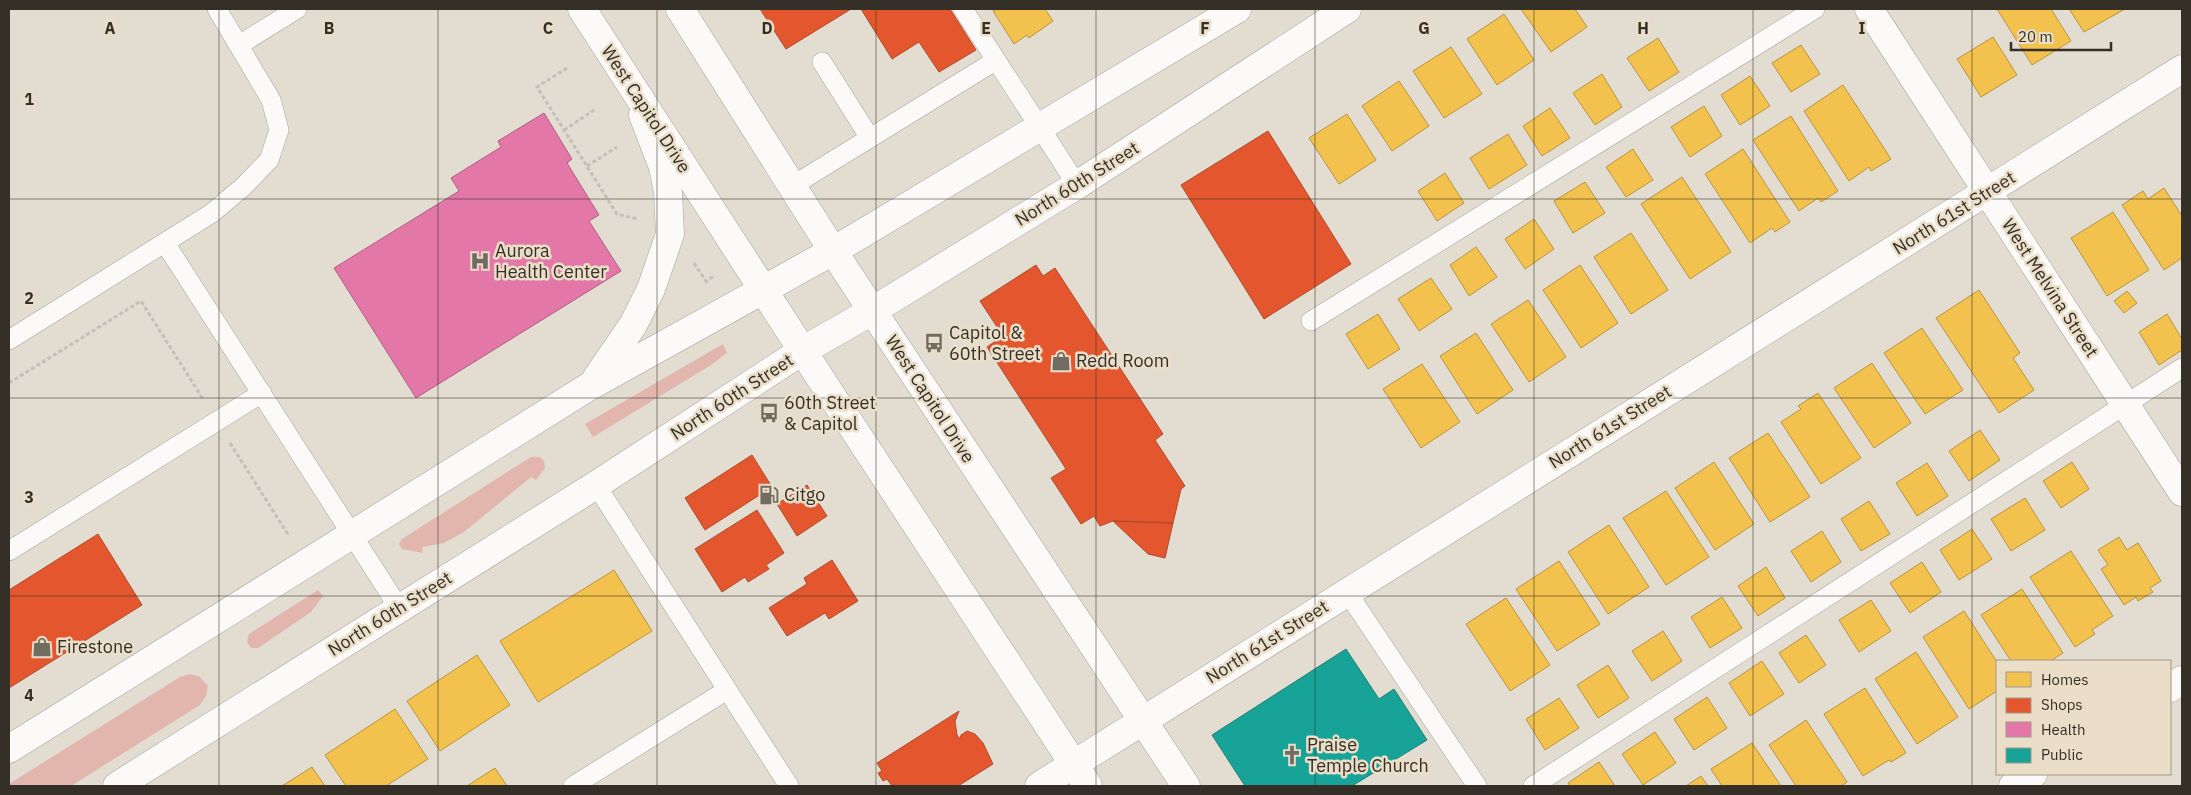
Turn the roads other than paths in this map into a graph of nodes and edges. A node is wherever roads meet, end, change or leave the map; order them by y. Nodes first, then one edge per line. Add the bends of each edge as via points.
1 (217, 9) edge
2 (297, 9) edge
3 (582, 9) edge
4 (680, 9) edge
5 (963, 9) edge
6 (1236, 9) edge
7 (1347, 9) edge
8 (1815, 9) edge
9 (1868, 9) edge
10 (239, 45) junction
11 (996, 61) junction
12 (822, 62) dead end
13 (2182, 69) edge
14 (631, 86) junction
15 (1040, 127) junction
16 (870, 138) junction
17 (1078, 185) junction
18 (792, 186) junction
19 (1988, 192) junction
20 (165, 242) junction
21 (833, 251) junction
22 (763, 290) junction
23 (872, 311) junction
24 (1311, 321) dead end
25 (9, 340) edge
26 (802, 351) junction
27 (2182, 368) edge
28 (590, 386) junction
29 (262, 393) junction
30 (2125, 404) junction
31 (596, 485) junction
32 (2182, 492) edge
33 (353, 535) junction
34 (9, 551) edge
35 (1347, 592) junction
36 (399, 608) junction
37 (2182, 680) edge
38 (2171, 687) edge
39 (727, 690) junction
40 (1142, 720) junction
41 (9, 749) edge
42 (1080, 775) edge
43 (2031, 775) edge
44 (117, 786) edge
45 (573, 786) edge
46 (790, 786) edge
47 (1039, 786) edge
48 (1186, 786) edge
49 (1477, 786) edge
50 (1533, 786) edge
51 (2013, 786) edge

1 - 10 lane
2 - 10 lane
3 - 14 main road, West Capitol Drive
4 - 18 main road, West Capitol Drive
5 - 11 lane
6 - 15 main road
7 - 17 main road, North 60th Street
8 - 24 lane
9 - 19 main road, West Melvina Street
10 - 20 lane via 271,100 279,130 268,160 212,213
11 - 15 lane
11 - 16 lane
12 - 16 lane
13 - 19 main road, North 61st Street
14 - 22 main road, West Capitol Drive
14 - 28 main road via 664,167 670,234 651,289 633,325
15 - 17 lane
15 - 21 main road
16 - 18 lane
17 - 23 main road, North 60th Street
18 - 21 main road, West Capitol Drive
19 - 30 main road, West Melvina Street
19 - 35 main road, North 61st Street
20 - 25 lane
20 - 29 lane
21 - 22 main road
21 - 23 main road, West Capitol Drive
22 - 26 main road, West Capitol Drive
22 - 28 main road
23 - 26 main road, North 60th Street
23 - 40 main road, West Capitol Drive
26 - 31 main road, North 60th Street
26 - 42 main road, West Capitol Drive
27 - 30 lane
28 - 33 main road
29 - 33 lane
29 - 34 lane
30 - 32 main road, West Melvina Street
30 - 50 lane
31 - 36 main road, North 60th Street
31 - 39 lane
33 - 36 lane
33 - 41 main road
35 - 40 main road, North 61st Street
35 - 49 lane
36 - 44 main road, North 60th Street
37 - 38 main road
39 - 45 lane
39 - 46 lane
40 - 42 main road, North 61st Street
40 - 48 main road, West Capitol Drive
42 - 47 main road, North 61st Street
43 - 51 main road

